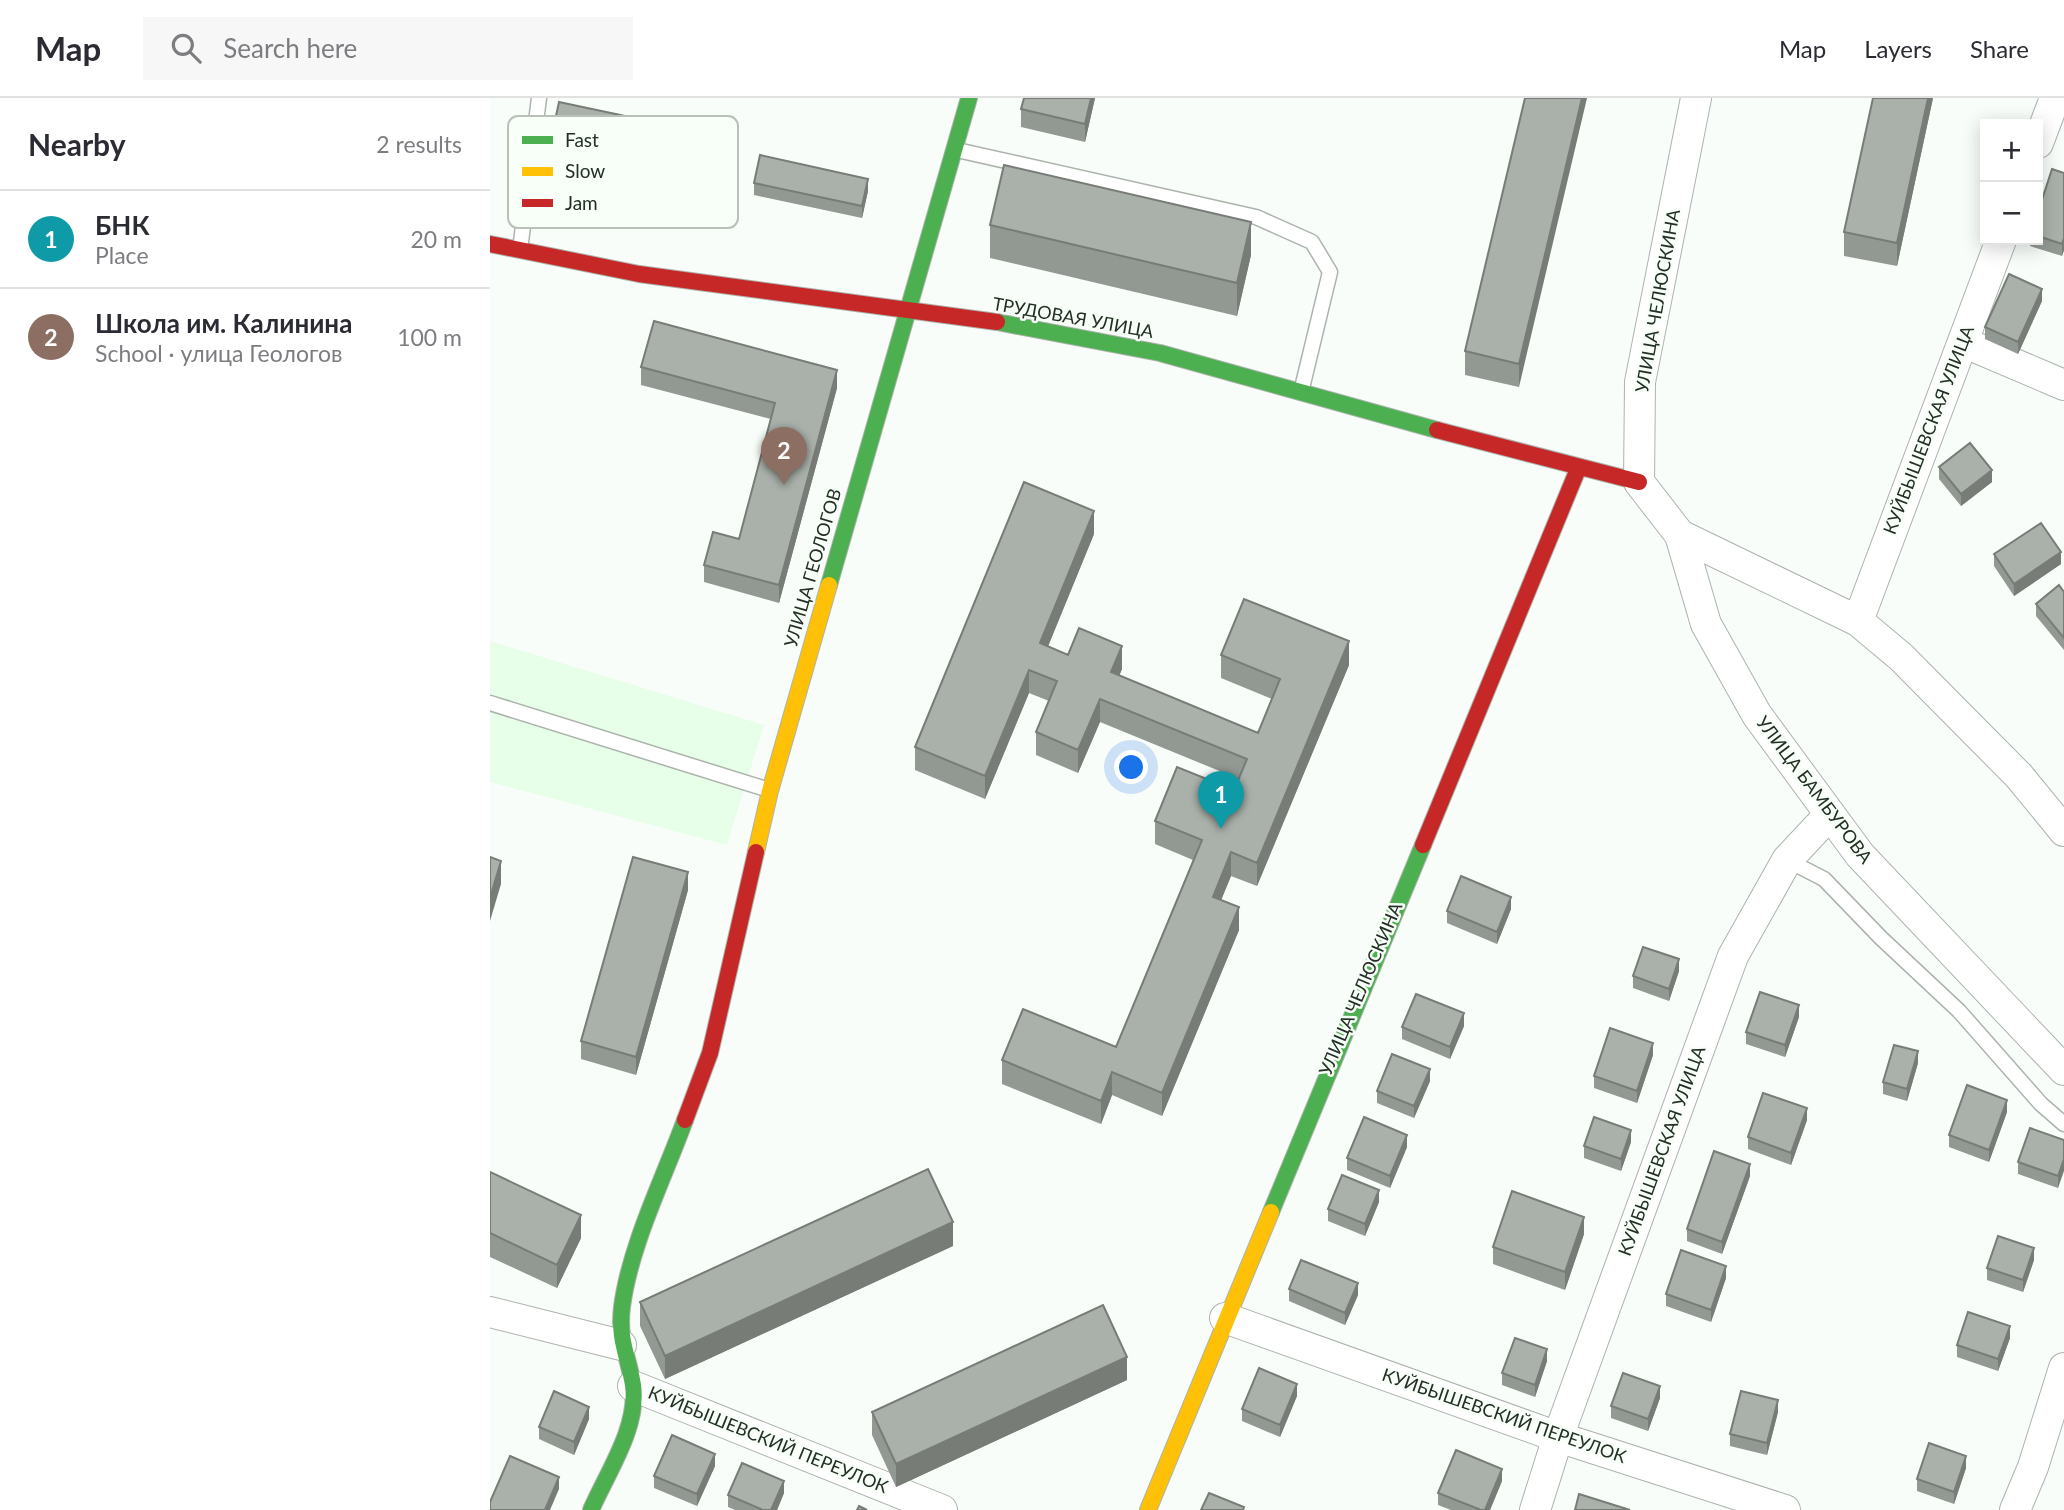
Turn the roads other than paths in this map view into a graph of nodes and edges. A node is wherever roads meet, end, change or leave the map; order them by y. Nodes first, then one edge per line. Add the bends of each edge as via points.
1 (539, 98) edge
2 (969, 98) edge
3 (1696, 98) edge
4 (2055, 98) edge
5 (537, 116) edge
6 (2043, 130) edge
7 (957, 150) junction
8 (523, 228) edge
9 (490, 244) edge
10 (1999, 245) edge
11 (520, 251) junction
12 (907, 311) junction
13 (1962, 342) junction
14 (2064, 385) edge
15 (1301, 389) junction
16 (1578, 470) junction
17 (1639, 482) junction
18 (1680, 535) junction
19 (1858, 621) junction
20 (490, 704) edge
21 (770, 791) junction
22 (1830, 814) junction
23 (2064, 831) edge
24 (1787, 860) junction
25 (2064, 1070) edge
26 (2064, 1124) edge
27 (490, 1312) edge
28 (1225, 1318) junction
29 (621, 1345) junction
30 (2064, 1368) edge
31 (633, 1386) junction
32 (1558, 1437) junction
33 (591, 1510) edge
34 (942, 1510) edge
35 (1148, 1510) edge
36 (1535, 1510) edge
37 (1785, 1510) edge
38 (2015, 1510) edge

1 - 5 lane
2 - 7 street, УЛИЦА ГЕОЛОГОВ
3 - 17 street, УЛИЦА ЧЕЛЮСКИНА via 1640,382
4 - 6 street
7 - 12 street, УЛИЦА ГЕОЛОГОВ
7 - 15 lane via 1256,217 1311,242 1330,272
8 - 11 lane
9 - 11 street, ТРУДОВАЯ УЛИЦА
10 - 13 street, КУЙБЫШЕВСКАЯ УЛИЦА
11 - 12 street, ТРУДОВАЯ УЛИЦА via 596,268
12 - 15 street, ТРУДОВАЯ УЛИЦА via 1091,338
12 - 21 street, УЛИЦА ГЕОЛОГОВ
13 - 14 street
13 - 19 street, КУЙБЫШЕВСКАЯ УЛИЦА
15 - 16 street, ТРУДОВАЯ УЛИЦА
16 - 17 street, ТРУДОВАЯ УЛИЦА
16 - 28 street, УЛИЦА ЧЕЛЮСКИНА
17 - 18 street
18 - 19 street
18 - 22 street, УЛИЦА БАМБУРОВА via 1706,624 1757,715
19 - 23 street via 1901,657 2019,776
20 - 21 lane
21 - 29 street, УЛИЦА ГЕОЛОГОВ via 710,1053 629,1272
22 - 24 street, КУЙБЫШЕВСКАЯ УЛИЦА
22 - 25 street, УЛИЦА БАМБУРОВА via 1860,855
24 - 26 lane via 1824,879 1959,1011
24 - 32 street, КУЙБЫШЕВСКАЯ УЛИЦА via 1733,956
27 - 29 street
28 - 32 street, КУЙБЫШЕВСКИЙ ПЕРЕУЛОК
28 - 35 street, УЛИЦА ЧЕЛЮСКИНА
29 - 31 street, УЛИЦА ГЕОЛОГОВ
30 - 38 street
31 - 33 street, УЛИЦА ГЕОЛОГОВ via 632,1418
31 - 34 street, КУЙБЫШЕВСКИЙ ПЕРЕУЛОК
32 - 36 street, КУЙБЫШЕВСКАЯ УЛИЦА
32 - 37 street, КУЙБЫШЕВСКИЙ ПЕРЕУЛОК

